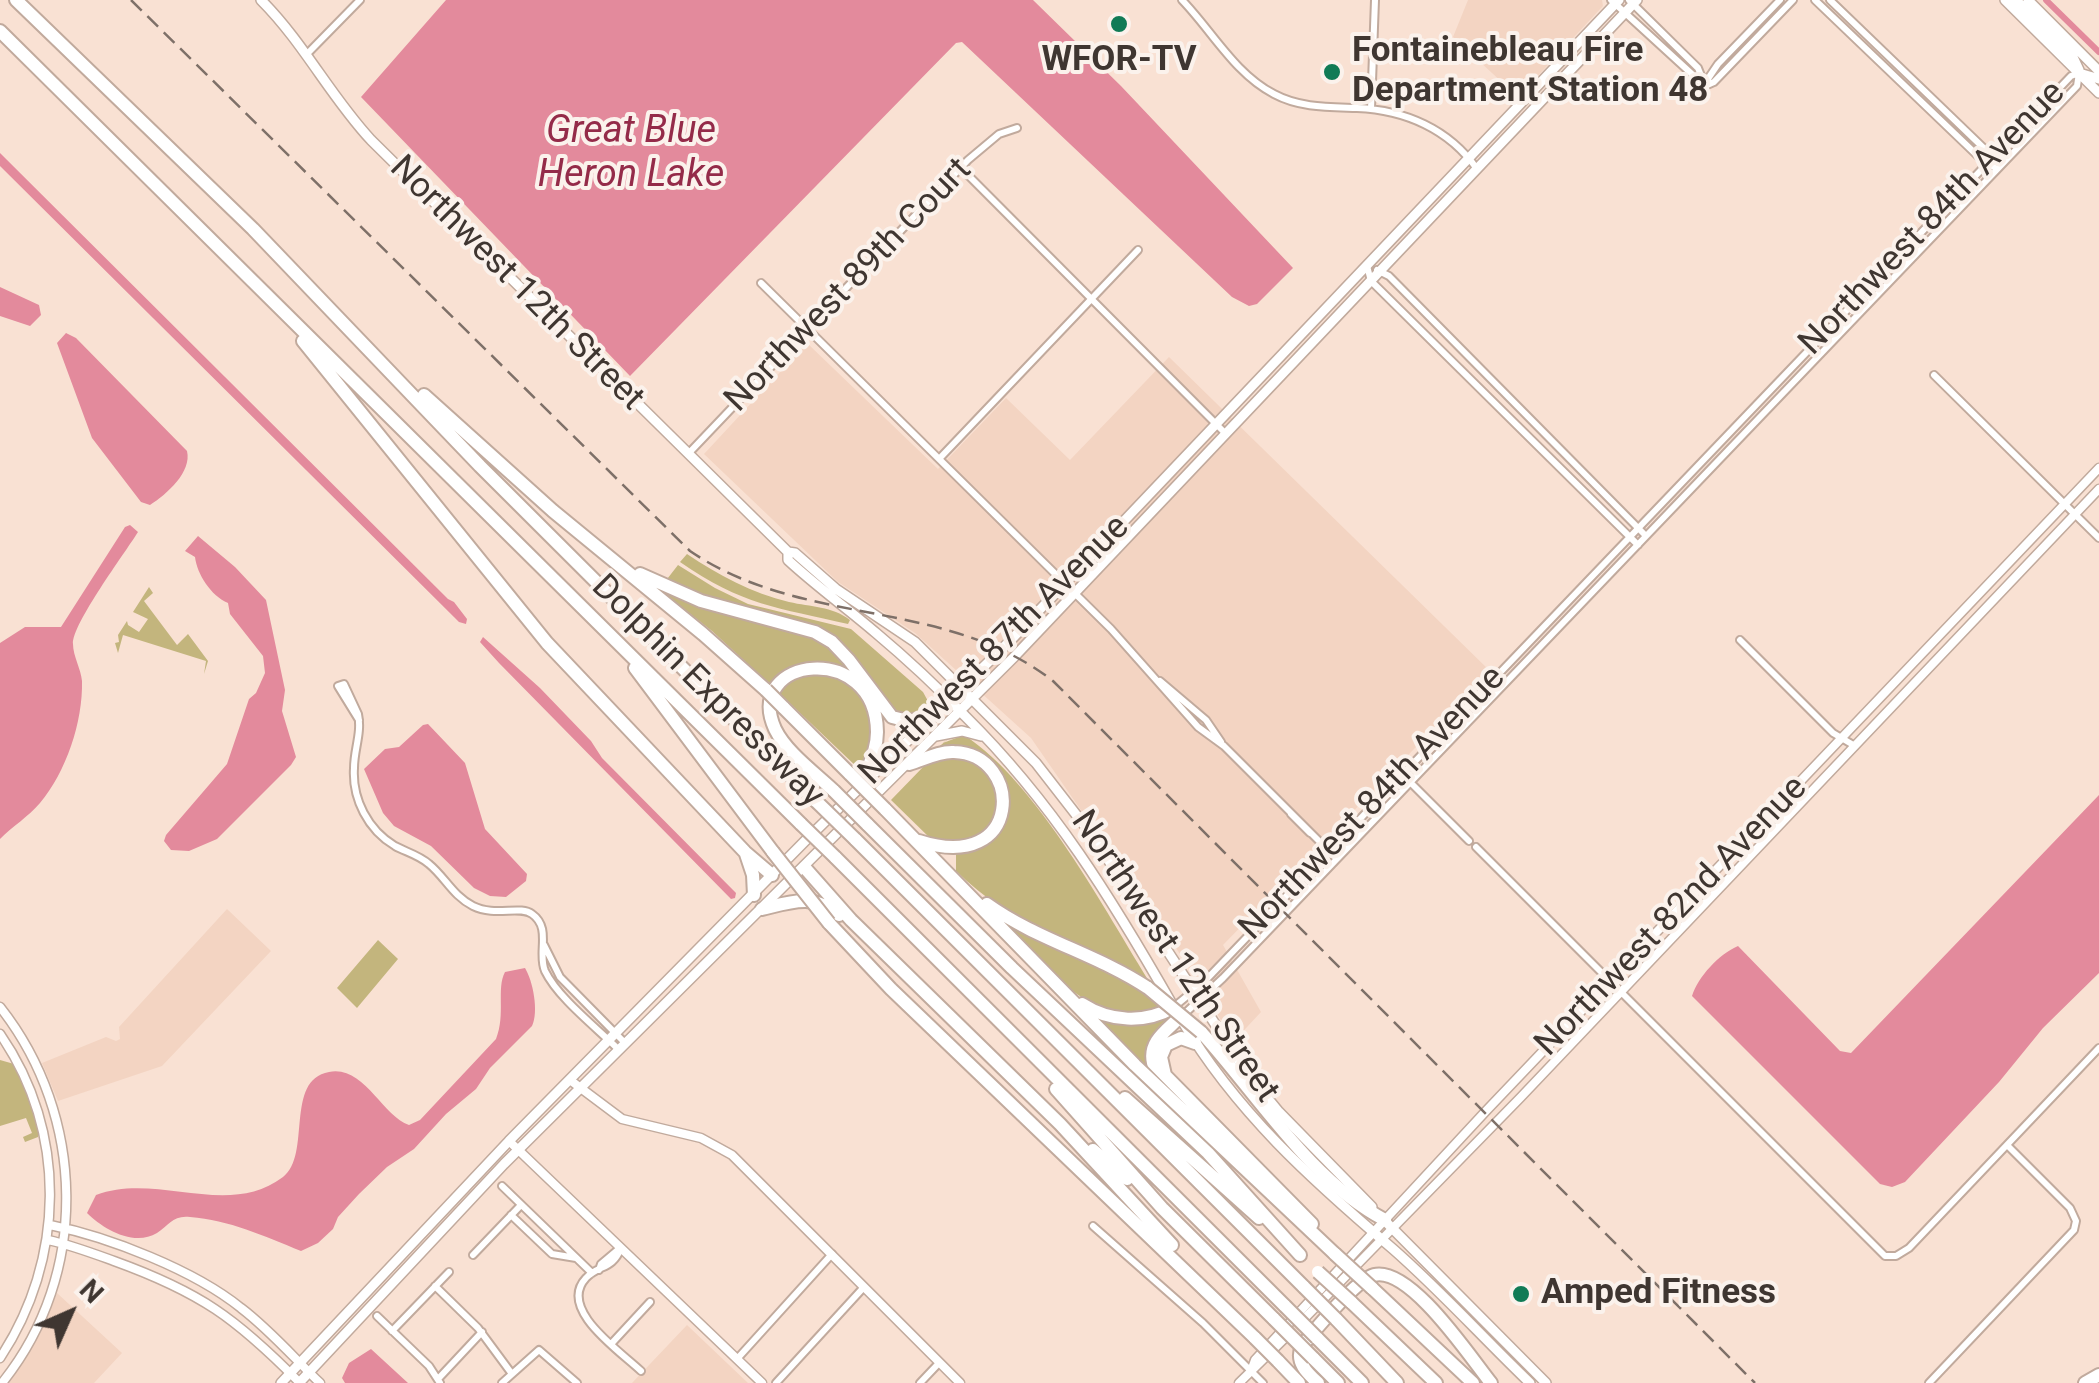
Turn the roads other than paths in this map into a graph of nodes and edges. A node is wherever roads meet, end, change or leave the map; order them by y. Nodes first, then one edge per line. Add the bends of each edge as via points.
1 (16, 0) edge
2 (261, 0) edge
3 (360, 0) edge
4 (1182, 0) edge
5 (1374, 0) edge
6 (1780, 0) edge
7 (1794, 0) edge
8 (1815, 0) edge
9 (1830, 0) edge
10 (2005, 0) edge
11 (2016, 0) edge
12 (2028, 0) edge
13 (1615, 1) edge
14 (1631, 4) edge
15 (1771, 9) junction
16 (1768, 26) junction
17 (0, 31) edge
18 (1671, 42) junction
19 (1664, 49) junction
20 (308, 53) junction
21 (1718, 64) junction
22 (1698, 68) junction
23 (2099, 71) edge
24 (1689, 73) junction
25 (2079, 73) junction
26 (2099, 79) edge
27 (1705, 86) junction
28 (2099, 93) edge
29 (1370, 108) junction
30 (1018, 128) dead end
31 (1469, 158) junction
32 (1990, 160) junction
33 (1479, 166) junction
34 (961, 168) junction
35 (1997, 169) junction
36 (1138, 250) dead end
37 (1367, 266) junction
38 (1380, 272) junction
39 (1371, 281) junction
40 (761, 283) dead end
41 (1092, 298) junction
42 (328, 305) junction
43 (288, 318) junction
44 (808, 329) junction
45 (1934, 375) dead end
46 (1217, 424) junction
47 (1226, 434) junction
48 (688, 454) junction
49 (939, 458) junction
50 (2099, 468) edge
51 (2099, 488) edge
52 (2064, 504) junction
53 (2075, 514) junction
54 (1638, 528) junction
55 (583, 536) junction
56 (1631, 536) junction
57 (1646, 536) junction
58 (2099, 538) edge
59 (1638, 545) junction
60 (788, 552) junction
61 (1064, 584) junction
62 (1074, 593) junction
63 (606, 630) junction
64 (1740, 640) dead end
65 (341, 686) dead end
66 (962, 689) junction
67 (972, 698) junction
68 (950, 700) junction
69 (960, 711) junction
70 (932, 716) junction
71 (1454, 720) junction
72 (1462, 728) junction
73 (936, 736) junction
74 (988, 739) junction
75 (1842, 739) junction
76 (1856, 746) junction
77 (908, 764) junction
78 (1402, 774) junction
79 (1410, 782) junction
80 (862, 784) junction
81 (916, 840) junction
82 (806, 841) junction
83 (1329, 850) junction
84 (745, 852) junction
85 (1106, 856) junction
86 (1337, 858) junction
87 (1089, 866) junction
88 (800, 872) junction
89 (772, 876) junction
90 (964, 888) junction
91 (754, 895) junction
92 (762, 908) junction
93 (850, 920) junction
94 (1012, 968) junction
95 (1609, 982) junction
96 (1059, 987) junction
97 (1192, 992) junction
98 (1620, 992) junction
99 (1199, 1002) junction
100 (0, 1007) edge
101 (1177, 1012) junction
102 (1036, 1020) junction
103 (0, 1034) edge
104 (20, 1034) junction
105 (1014, 1036) junction
106 (613, 1037) junction
107 (1198, 1037) junction
108 (622, 1046) junction
109 (2099, 1048) edge
110 (10, 1049) junction
111 (1165, 1077) junction
112 (570, 1080) junction
113 (581, 1088) junction
114 (1166, 1095) junction
115 (50, 1097) junction
116 (34, 1101) junction
117 (41, 1123) junction
118 (1060, 1124) junction
119 (62, 1138) junction
120 (45, 1140) junction
121 (510, 1141) junction
122 (2007, 1145) junction
123 (519, 1150) junction
124 (65, 1156) junction
125 (502, 1186) dead end
126 (521, 1205) junction
127 (1162, 1208) junction
128 (511, 1216) junction
129 (50, 1224) junction
130 (1388, 1224) junction
131 (1093, 1226) dead end
132 (66, 1228) junction
133 (1376, 1236) junction
134 (48, 1240) junction
135 (64, 1243) junction
136 (621, 1248) junction
137 (832, 1254) junction
138 (1335, 1254) junction
139 (473, 1255) dead end
140 (1300, 1255) junction
141 (577, 1258) junction
142 (596, 1271) junction
143 (449, 1272) dead end
144 (435, 1286) junction
145 (864, 1287) junction
146 (1212, 1294) junction
147 (364, 1296) junction
148 (230, 1299) junction
149 (650, 1302) dead end
150 (373, 1304) junction
151 (225, 1314) junction
152 (377, 1316) dead end
153 (20, 1325) junction
154 (35, 1332) junction
155 (392, 1332) junction
156 (482, 1332) junction
157 (612, 1343) junction
158 (0, 1358) edge
159 (737, 1358) junction
160 (300, 1363) junction
161 (939, 1363) junction
162 (1251, 1370) junction
163 (641, 1371) dead end
164 (309, 1372) junction
165 (290, 1373) junction
166 (512, 1374) junction
167 (2098, 1379) edge
168 (439, 1381) edge
169 (2, 1383) edge
170 (281, 1383) edge
171 (300, 1383) edge
172 (320, 1383) edge
173 (502, 1383) edge
174 (576, 1383) edge
175 (762, 1383) edge
176 (776, 1383) edge
177 (920, 1383) edge
178 (960, 1383) edge
179 (1239, 1383) edge
180 (1263, 1383) edge
181 (1300, 1383) edge
182 (1318, 1383) edge
183 (1338, 1383) edge
184 (1362, 1383) edge
185 (1397, 1383) edge
186 (1436, 1383) edge
187 (1473, 1383) edge
188 (1491, 1383) edge
189 (1530, 1383) edge
190 (1546, 1383) edge
191 (1929, 1383) edge
192 (2085, 1383) edge

1 - 42 highway, Dolphin Expressway
2 - 20 main road, Northwest 12th Street
3 - 20 street
4 - 29 street via 1245,73 1272,93 1313,106
5 - 29 street
6 - 15 street
7 - 16 street
8 - 32 street
9 - 32 street
10 - 25 main road
11 - 25 main road via 2075,59
12 - 23 main road
13 - 14 street
13 - 31 main road, Northwest 87th Avenue
14 - 18 street
14 - 19 street
14 - 33 main road, Northwest 87th Avenue
15 - 16 street
15 - 21 street
16 - 27 street
17 - 43 highway, Dolphin Expressway
18 - 19 street
18 - 22 street
19 - 24 street
20 - 48 main road, Northwest 12th Street via 371,140
21 - 22 street
21 - 27 street
22 - 27 street
24 - 27 street
24 - 27 street via 1697,95
25 - 26 main road
25 - 28 main road
25 - 32 street, Northwest 84th Avenue
25 - 35 street, Northwest 84th Avenue via 2079,84
29 - 31 street via 1426,124
30 - 34 street, Northwest 89th Court via 996,136
31 - 33 street
31 - 37 main road, Northwest 87th Avenue
32 - 35 street
32 - 54 street, Northwest 84th Avenue
33 - 38 main road, Northwest 87th Avenue
34 - 41 street
34 - 44 street, Northwest 89th Court
35 - 57 street, Northwest 84th Avenue
36 - 41 street
37 - 38 street
37 - 39 street
37 - 46 main road, Northwest 87th Avenue
38 - 39 main road, Northwest 87th Avenue
38 - 54 street
39 - 47 main road, Northwest 87th Avenue
39 - 56 street
40 - 44 street
41 - 46 street
41 - 49 street
42 - 55 highway
42 - 102 highway, Dolphin Expressway, bridge via 480,466
43 - 63 highway, Dolphin Expressway
43 - 84 highway via 547,643
44 - 48 street, Northwest 89th Court
44 - 49 street
45 - 52 street
46 - 47 street
46 - 61 main road, Northwest 87th Avenue
47 - 62 main road, Northwest 87th Avenue
48 - 60 main road, Northwest 12th Street
49 - 61 street
50 - 52 street, Northwest 82nd Avenue
51 - 53 street, Northwest 82nd Avenue
52 - 53 street
52 - 75 street, Northwest 82nd Avenue
53 - 58 street
53 - 76 street, Northwest 82nd Avenue
54 - 56 street, Northwest 84th Avenue
54 - 57 street
55 - 70 highway via 672,590 820,635 849,660 894,718
55 - 81 highway, bridge via 716,644
56 - 59 street
56 - 71 street, Northwest 84th Avenue
57 - 59 street, Northwest 84th Avenue
59 - 72 street, Northwest 84th Avenue
60 - 66 main road, Northwest 12th Street via 907,635
60 - 68 main road, Northwest 12th Street via 806,577
61 - 62 street
61 - 66 main road, Northwest 87th Avenue
62 - 67 main road, Northwest 87th Avenue
62 - 83 street via 1198,728
63 - 105 highway, Dolphin Expressway, bridge
63 - 146 highway, bridge via 830,923
64 - 75 street
65 - 106 street via 359,720 354,783 373,826 426,862 472,906 532,914 560,978
66 - 67 main road, Northwest 12th Street
66 - 68 main road, Northwest 87th Avenue
67 - 69 main road, Northwest 87th Avenue
67 - 85 main road, Northwest 12th Street via 1048,777
68 - 69 main road, Northwest 12th Street
68 - 70 main road, Northwest 87th Avenue
69 - 73 main road, Northwest 87th Avenue
69 - 74 main road, Northwest 12th Street
70 - 80 main road, Northwest 87th Avenue
71 - 72 street
71 - 78 street, Northwest 84th Avenue
72 - 79 street, Northwest 84th Avenue
73 - 74 main road via 966,730
73 - 77 main road, Northwest 87th Avenue
74 - 87 main road, Northwest 12th Street
75 - 76 street
75 - 95 street, Northwest 82nd Avenue
76 - 98 street, Northwest 82nd Avenue
77 - 81 highway via 947,752 972,755 993,771 1003,796 995,828 976,844 949,850
77 - 88 main road, Northwest 87th Avenue
78 - 79 street
78 - 83 street, Northwest 84th Avenue
79 - 86 street, Northwest 84th Avenue
79 - 95 street
80 - 82 main road, Northwest 87th Avenue
80 - 94 highway, bridge via 877,736 870,704 844,674 821,666 799,669 772,701 780,737
81 - 90 highway
82 - 88 main road
82 - 89 main road, Northwest 87th Avenue
83 - 86 street
83 - 97 street, Northwest 84th Avenue
84 - 89 highway
84 - 91 highway
85 - 87 main road
85 - 97 main road, Northwest 12th Street
86 - 99 street, Northwest 84th Avenue
87 - 101 main road, Northwest 12th Street
88 - 89 main road via 782,880
88 - 92 main road, Northwest 87th Avenue
88 - 93 highway
89 - 91 main road, Northwest 87th Avenue
90 - 96 highway
90 - 107 highway, bridge via 1018,925 1148,988 1180,1011
91 - 106 main road, Northwest 87th Avenue
92 - 93 highway via 811,900
92 - 108 main road, Northwest 87th Avenue
93 - 118 highway
94 - 114 highway
94 - 140 highway via 1195,1140
95 - 98 street
95 - 130 street, Northwest 82nd Avenue
96 - 101 highway via 1095,1012 1118,1018
96 - 114 highway
97 - 99 main road, Northwest 12th Street
97 - 101 street, Northwest 84th Avenue
98 - 122 street via 1876,1249 1893,1257
98 - 130 street, Northwest 82nd Avenue
99 - 101 street, Northwest 84th Avenue
99 - 130 main road, Northwest 12th Street via 1279,1112
100 - 104 street
101 - 107 main road, Northwest 12th Street
101 - 111 highway via 1152,1052
102 - 140 highway
102 - 185 highway, Dolphin Expressway, bridge
103 - 110 street
104 - 110 street
104 - 115 street
105 - 127 highway
105 - 184 highway, Dolphin Expressway, bridge
106 - 108 street
106 - 112 main road, Northwest 87th Avenue
107 - 111 highway via 1166,1044
107 - 130 highway via 1299,1148
107 - 133 main road, Northwest 12th Street via 1271,1139
108 - 113 main road, Northwest 87th Avenue
109 - 122 street
110 - 116 street
111 - 138 highway via 1296,1204
112 - 113 street
112 - 121 main road, Northwest 87th Avenue
113 - 123 main road, Northwest 87th Avenue
113 - 137 street via 629,1122 700,1138 727,1152
114 - 138 highway
115 - 116 street
115 - 119 street
116 - 117 street
117 - 119 street
117 - 120 street
118 - 127 highway
118 - 146 highway
119 - 124 street
120 - 124 street
120 - 129 street
121 - 123 street
121 - 147 main road, Northwest 87th Avenue
122 - 191 street via 2070,1208 2074,1230
123 - 136 street
123 - 150 main road, Northwest 87th Avenue
124 - 132 street
125 - 126 street
126 - 128 street
126 - 141 street
127 - 183 highway, bridge
128 - 139 street
128 - 141 street via 552,1254
129 - 132 street
129 - 134 street
130 - 133 street, Northwest 82nd Avenue
130 - 190 main road, Northwest 12th Street
131 - 162 street
132 - 135 street
132 - 148 street via 180,1270
133 - 162 street, Northwest 82nd Avenue
133 - 189 main road, Northwest 12th Street
134 - 135 street
134 - 153 street
135 - 151 street via 175,1284
135 - 154 street
136 - 142 street
136 - 159 street
137 - 145 street
137 - 159 street
138 - 187 highway, bridge
140 - 186 highway, bridge
141 - 142 street
142 - 157 street via 579,1288 579,1309
143 - 144 street
144 - 155 street
144 - 156 street
145 - 161 street
145 - 176 street
146 - 181 highway, bridge
147 - 150 main road
147 - 160 main road, Northwest 87th Avenue
148 - 151 street
148 - 160 street
149 - 157 street
150 - 164 main road, Northwest 87th Avenue
151 - 165 street
152 - 155 street
153 - 154 street
153 - 158 street
154 - 169 street
155 - 168 street
156 - 166 street
156 - 168 street
157 - 163 street
159 - 175 street
160 - 164 street
160 - 165 main road, Northwest 87th Avenue
161 - 177 street
161 - 178 street
162 - 179 street, Northwest 82nd Avenue
162 - 180 street
164 - 171 main road, Northwest 87th Avenue
164 - 172 street
165 - 170 main road, Northwest 87th Avenue
165 - 171 street
166 - 173 street
166 - 174 street via 541,1350
167 - 192 highway
182 - 188 highway via 1302,1366 1302,1346 1359,1285 1378,1274 1415,1291

